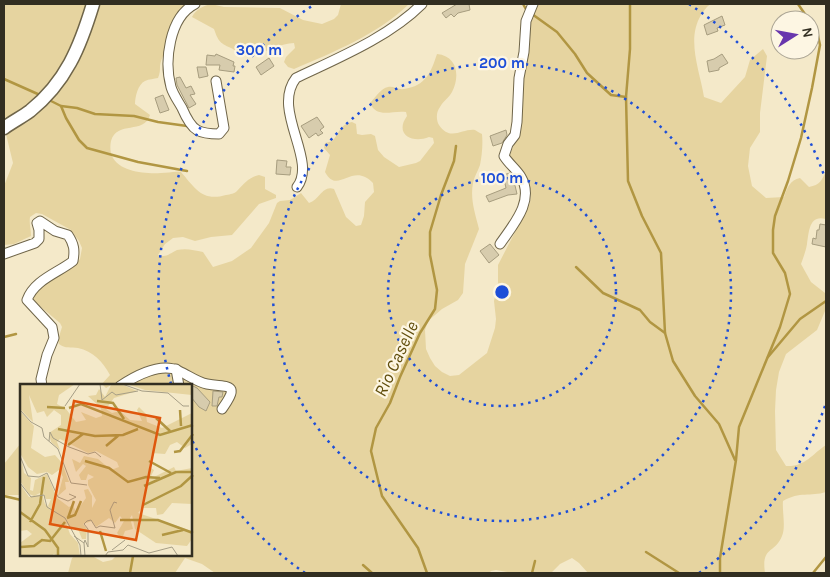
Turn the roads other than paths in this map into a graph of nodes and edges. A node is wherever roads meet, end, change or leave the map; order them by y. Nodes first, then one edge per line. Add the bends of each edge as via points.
1 (93, 4) edge
2 (195, 4) edge
3 (422, 4) edge
4 (533, 4) edge
5 (216, 82) dead end
6 (4, 128) edge
7 (297, 187) dead end
8 (500, 244) dead end
9 (4, 254) edge
10 (176, 369) junction
11 (42, 384) edge
12 (123, 384) edge
13 (180, 384) edge
14 (222, 409) dead end

1 - 6 street via 72,61 54,89 30,112
2 - 5 street via 181,15 173,29 168,72 172,89 186,116 196,130 211,134 219,134 224,128
3 - 7 street via 381,36 296,78 290,86 288,100 303,165 302,181
4 - 8 street via 526,21 515,135 504,156 521,177 527,197
9 - 11 street via 35,243 39,239 37,223 40,221 54,231 68,235 73,244 74,260 44,279 30,291 27,300 52,327 54,338
10 - 12 street via 148,371
10 - 13 street
10 - 14 street via 207,384 226,385 230,389 230,398

